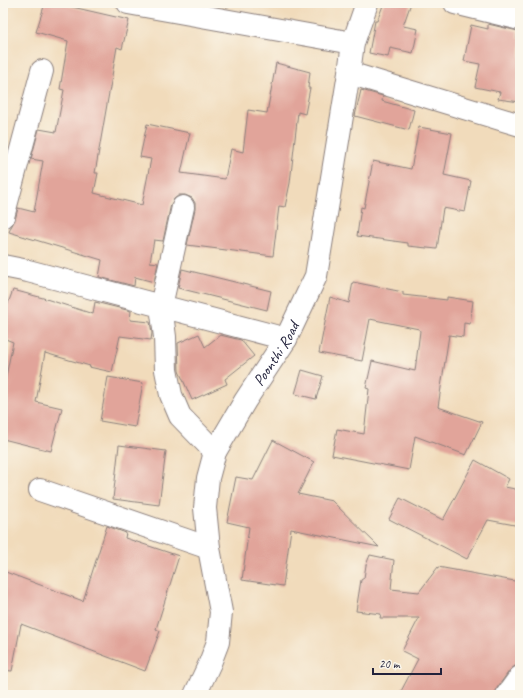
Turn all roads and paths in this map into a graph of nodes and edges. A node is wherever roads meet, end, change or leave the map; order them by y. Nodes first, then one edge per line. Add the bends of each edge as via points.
1 (128, 3) edge
2 (367, 3) edge
3 (455, 3) edge
4 (520, 19) edge
5 (353, 43) junction
6 (42, 71) dead end
7 (349, 73) junction
8 (520, 125) edge
9 (183, 208) dead end
10 (3, 217) edge
11 (3, 266) edge
12 (161, 306) junction
13 (286, 339) junction
14 (215, 452) junction
15 (40, 490) dead end
16 (209, 548) junction
17 (520, 677) edge
18 (195, 695) edge
19 (507, 695) edge

1 - 5 street
2 - 5 street, Poonthi Road
3 - 4 street
5 - 7 street, Poonthi Road
6 - 10 street
7 - 8 street
7 - 13 street, Poonthi Road via 316,276
9 - 12 street
11 - 12 street
12 - 13 street
12 - 14 street via 166,370 171,395 180,416
13 - 14 street, Poonthi Road
14 - 16 street, Poonthi Road via 208,478 205,508
15 - 16 street
16 - 18 street, Poonthi Road via 221,612 218,642
17 - 19 street

